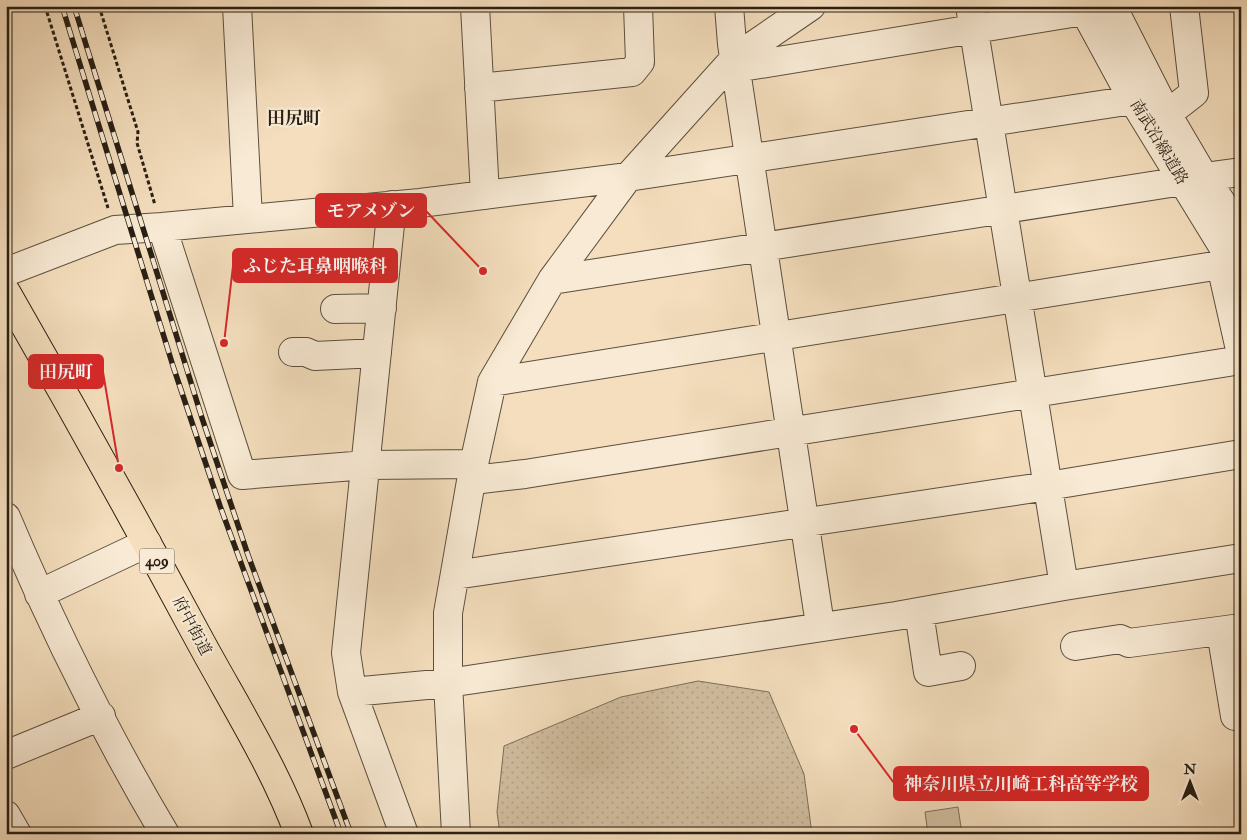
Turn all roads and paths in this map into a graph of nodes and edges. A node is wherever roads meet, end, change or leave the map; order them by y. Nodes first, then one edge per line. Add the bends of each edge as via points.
1 (45, 6) edge
2 (99, 6) edge
3 (237, 6) edge
4 (475, 6) edge
5 (638, 6) edge
6 (729, 6) edge
7 (811, 6) edge
8 (1112, 6) edge
9 (1184, 6) edge
10 (1083, 9) edge
11 (972, 18) edge
12 (736, 63) junction
13 (479, 88) junction
14 (1133, 100) junction
15 (1167, 114) junction
16 (988, 121) junction
17 (750, 160) junction
18 (1241, 172) edge
19 (628, 177) junction
20 (1194, 179) junction
21 (485, 196) junction
22 (392, 205) junction
23 (1003, 210) junction
24 (248, 218) junction
25 (162, 227) junction
26 (115, 230) junction
27 (1241, 232) edge
28 (764, 247) junction
29 (1232, 268) edge
30 (6, 272) edge
31 (552, 280) junction
32 (6, 292) edge
33 (1017, 298) junction
34 (382, 308) junction
35 (335, 309) dead end
36 (777, 336) junction
37 (293, 352) dead end
38 (377, 353) junction
39 (1241, 354) edge
40 (1241, 360) edge
41 (492, 382) junction
42 (1033, 393) junction
43 (791, 431) junction
44 (1241, 454) edge
45 (366, 465) junction
46 (474, 472) junction
47 (1048, 486) junction
48 (7, 521) edge
49 (805, 523) junction
50 (147, 543) junction
51 (1241, 558) edge
52 (455, 575) junction
53 (1064, 586) junction
54 (39, 594) junction
55 (919, 612) junction
56 (820, 625) junction
57 (1231, 630) edge
58 (1075, 646) dead end
59 (961, 666) dead end
60 (448, 683) junction
61 (352, 692) junction
62 (1241, 715) edge
63 (101, 716) junction
64 (6, 754) edge
65 (6, 815) edge
66 (17, 834) edge
67 (165, 834) edge
68 (299, 834) edge
69 (404, 834) edge
70 (456, 834) edge

1 - 26 path
2 - 25 path via 138,132 137,143
3 - 24 street via 236,114
4 - 13 street
5 - 13 street via 640,62 632,72
6 - 12 street
7 - 12 street
8 - 15 street, 南武沿線道路
9 - 15 street via 1194,93
10 - 11 street
10 - 14 street, 南武沿線道路
11 - 12 street
11 - 16 street
12 - 17 street
12 - 19 street
13 - 21 street
14 - 16 street
14 - 20 street, 南武沿線道路
15 - 20 street, 南武沿線道路
16 - 17 street
16 - 23 street
17 - 19 street
17 - 28 street
18 - 20 street
19 - 21 street
19 - 31 street
20 - 23 street
20 - 27 street, 南武沿線道路
20 - 29 street, 南武沿線道路
21 - 22 street
22 - 24 street
22 - 34 street
23 - 28 street
23 - 33 street
24 - 25 street
25 - 26 street
25 - 45 street via 242,476
26 - 30 street
28 - 31 street
28 - 36 street
29 - 33 street
29 - 39 street, 南武沿線道路
31 - 41 street
32 - 50 highway, 府中街道 / 409
33 - 36 street
33 - 42 street
34 - 35 street
34 - 38 street
36 - 41 street
36 - 43 street
37 - 38 street via 315,356
38 - 45 street
40 - 42 street
41 - 46 street
42 - 43 street
42 - 47 street
43 - 46 street via 535,473
43 - 49 street
44 - 47 street
45 - 46 street
45 - 61 street via 346,653
46 - 52 street
47 - 49 street
47 - 53 street
48 - 54 street
49 - 52 street
49 - 56 street
50 - 54 street
50 - 68 highway, 府中街道 / 409 via 251,734
51 - 53 street
52 - 60 street via 448,613
53 - 55 street
54 - 63 street
55 - 56 street
55 - 59 street via 928,672
56 - 60 street
57 - 58 street via 1130,643 1120,639
57 - 62 street via 1235,716
60 - 61 street
60 - 70 street
61 - 69 street
63 - 64 street
63 - 67 street
65 - 66 street

